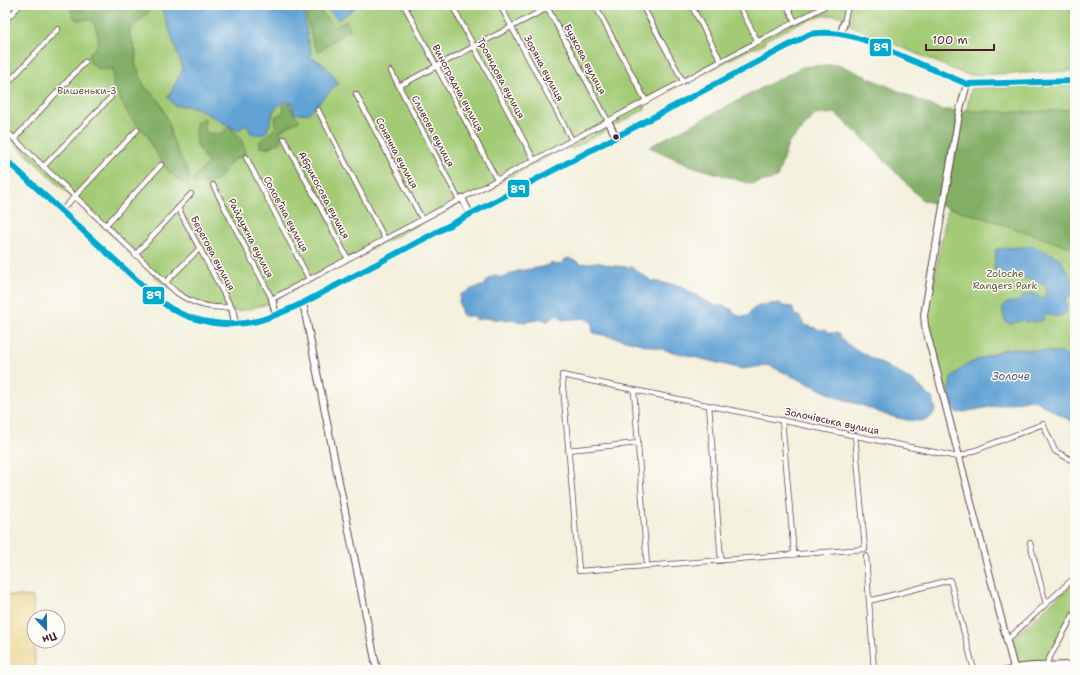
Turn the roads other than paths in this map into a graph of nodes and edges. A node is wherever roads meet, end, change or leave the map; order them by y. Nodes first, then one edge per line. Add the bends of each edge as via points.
1 (20, 5) edge
2 (404, 5) edge
3 (452, 5) edge
4 (500, 5) edge
5 (553, 5) edge
6 (595, 5) edge
7 (642, 5) edge
8 (691, 5) edge
9 (739, 5) edge
10 (787, 5) edge
11 (827, 5) edge
12 (848, 5) edge
13 (547, 6) edge
14 (5, 22) edge
15 (796, 22) junction
16 (844, 23) joint
17 (512, 27) junction
18 (58, 29) dead end
19 (841, 33) junction
20 (758, 42) junction
21 (474, 47) junction
22 (721, 61) junction
23 (85, 62) dead end
24 (437, 67) junction
25 (391, 71) dead end
26 (683, 81) junction
27 (1075, 81) edge
28 (968, 84) junction
29 (5, 86) edge
30 (400, 86) junction
31 (356, 94) dead end
32 (111, 97) dead end
33 (646, 101) junction
34 (318, 110) dead end
35 (608, 121) junction
36 (5, 130) edge
37 (137, 130) dead end
38 (616, 137) junction
39 (14, 139) junction
40 (284, 140) dead end
41 (572, 140) junction
42 (246, 157) dead end
43 (5, 159) edge
44 (534, 160) junction
45 (161, 165) dead end
46 (44, 168) junction
47 (497, 180) junction
48 (214, 185) dead end
49 (191, 194) dead end
50 (74, 196) junction
51 (461, 199) junction
52 (178, 208) junction
53 (61, 211) junction
54 (470, 214) junction
55 (422, 219) junction
56 (105, 226) junction
57 (385, 239) junction
58 (200, 248) junction
59 (135, 255) junction
60 (348, 259) junction
61 (310, 279) junction
62 (164, 283) junction
63 (272, 298) junction
64 (303, 303) junction
65 (231, 307) junction
66 (276, 315) junction
67 (235, 324) junction
68 (634, 390) junction
69 (709, 405) junction
70 (782, 420) junction
71 (855, 435) junction
72 (638, 443) junction
73 (568, 450) junction
74 (958, 457) junction
75 (1075, 462) edge
76 (1030, 543) dead end
77 (794, 555) junction
78 (866, 556) dead end
79 (721, 560) junction
80 (647, 566) junction
81 (1075, 577) edge
82 (869, 601) junction
83 (1046, 604) junction
84 (1075, 612) edge
85 (1007, 640) junction
86 (1075, 665) edge
87 (1045, 666) junction
88 (1014, 668) junction
89 (377, 670) edge
90 (874, 670) edge
91 (974, 670) edge
92 (1005, 670) edge

1 - 14 street
2 - 24 street, Виноградна вулиця
3 - 21 street, Трояндова вулиця
4 - 17 street, Зоряна вулиця
5 - 13 street
6 - 33 street
7 - 26 street
8 - 22 street
9 - 20 street
10 - 15 street
11 - 15 street
12 - 16 street
13 - 17 street
13 - 35 street, Бузкова вулиця
15 - 20 street
16 - 19 street
17 - 21 street
17 - 41 street, Зоряна вулиця
18 - 29 street
19 - 28 street via 864,40
19 - 38 street via 810,34
20 - 22 street
21 - 24 street
21 - 44 street, Трояндова вулиця
22 - 26 street
23 - 39 street
24 - 30 street
24 - 47 street, Виноградна вулиця
25 - 30 street, Сливова вулиця
26 - 33 street
27 - 28 street
28 - 74 street via 960,109 924,315
30 - 51 street, Сливова вулиця
31 - 55 street, Сонячна вулиця
32 - 46 street
33 - 35 street
34 - 57 street
35 - 38 street
35 - 41 street
36 - 39 street
37 - 50 street
38 - 54 street
39 - 46 street
40 - 60 street, Абрикосова вулиця
41 - 44 street
42 - 61 street, Соловʼїна вулиця
43 - 53 street
44 - 47 street
45 - 56 street
46 - 50 street
47 - 51 street
48 - 63 street, Райдужна вулиця
49 - 52 street
50 - 53 street
50 - 56 street
51 - 54 street
51 - 55 street
52 - 58 street, Берегова вулиця
52 - 59 street
53 - 67 street via 169,308 188,317
54 - 64 street
55 - 57 street
56 - 59 street
57 - 60 street
58 - 62 street
58 - 65 street, Берегова вулиця
59 - 62 street
60 - 61 street
61 - 63 street
62 - 65 street via 184,298 213,307
63 - 66 street
64 - 66 street
64 - 89 street
65 - 67 street
66 - 67 street via 256,322
68 - 69 street, Золочівська вулиця
68 - 72 street
68 - 73 street, Золочівська вулиця via 562,375
69 - 70 street, Золочівська вулиця
69 - 79 street
70 - 71 street, Золочівська вулиця
70 - 77 street
71 - 74 street, Золочівська вулиця
71 - 77 street via 865,549
72 - 73 street
72 - 80 street
73 - 80 street via 579,571
74 - 75 street via 1042,424 1055,451
74 - 85 street
76 - 83 street
77 - 79 street
78 - 82 street
79 - 80 street
81 - 83 street
82 - 90 street
82 - 91 street via 950,580
83 - 85 street
84 - 87 street
85 - 88 street
86 - 87 street
87 - 88 street
88 - 92 street

